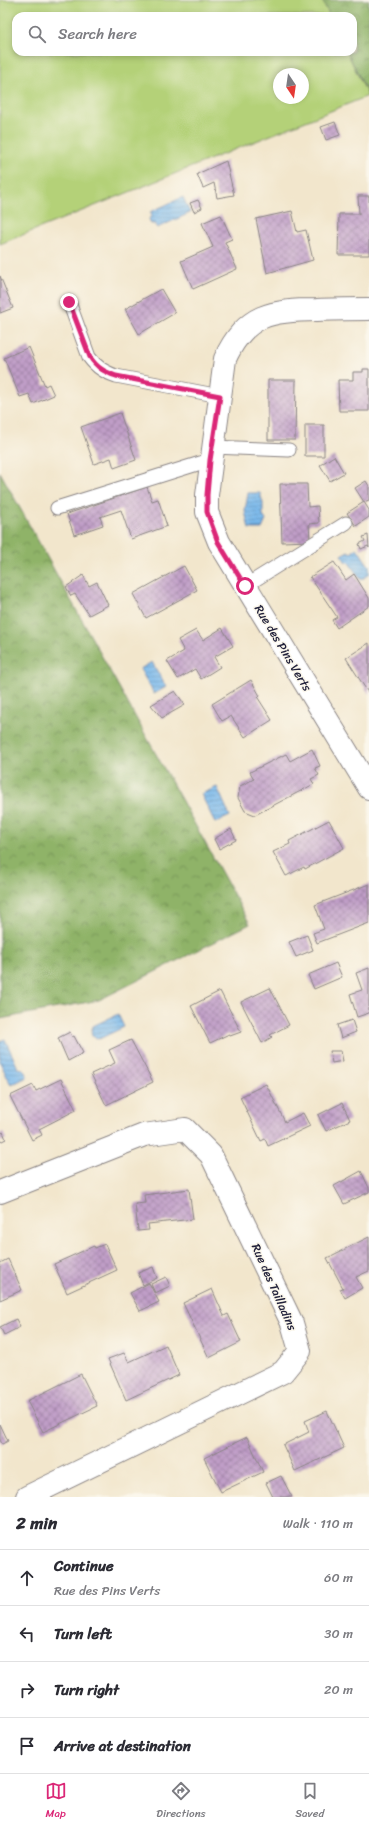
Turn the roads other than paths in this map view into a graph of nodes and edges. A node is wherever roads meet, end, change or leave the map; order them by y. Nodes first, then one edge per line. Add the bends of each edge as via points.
1 (69, 302) dead end
2 (369, 309) edge
3 (220, 396) junction
4 (289, 450) dead end
5 (211, 454) junction
6 (57, 508) dead end
7 (346, 523) dead end
8 (245, 586) junction
9 (361, 757) edge
10 (369, 788) edge
11 (0, 1192) edge
12 (27, 1497) edge

1 - 3 lane via 90,357 94,365 102,371
2 - 3 street, Rue des Pins Verts via 276,312 260,318 248,326 230,347 225,359
3 - 5 street, Rue des Pins Verts
4 - 5 lane
5 - 6 lane
5 - 8 street, Rue des Pins Verts via 207,512 218,542
7 - 8 lane
8 - 9 street, Rue des Pins Verts
9 - 10 street, Rue des Pins Verts
11 - 12 street, Rue des Tailladins via 144,1135 185,1128 211,1154 292,1323 300,1352 283,1372

